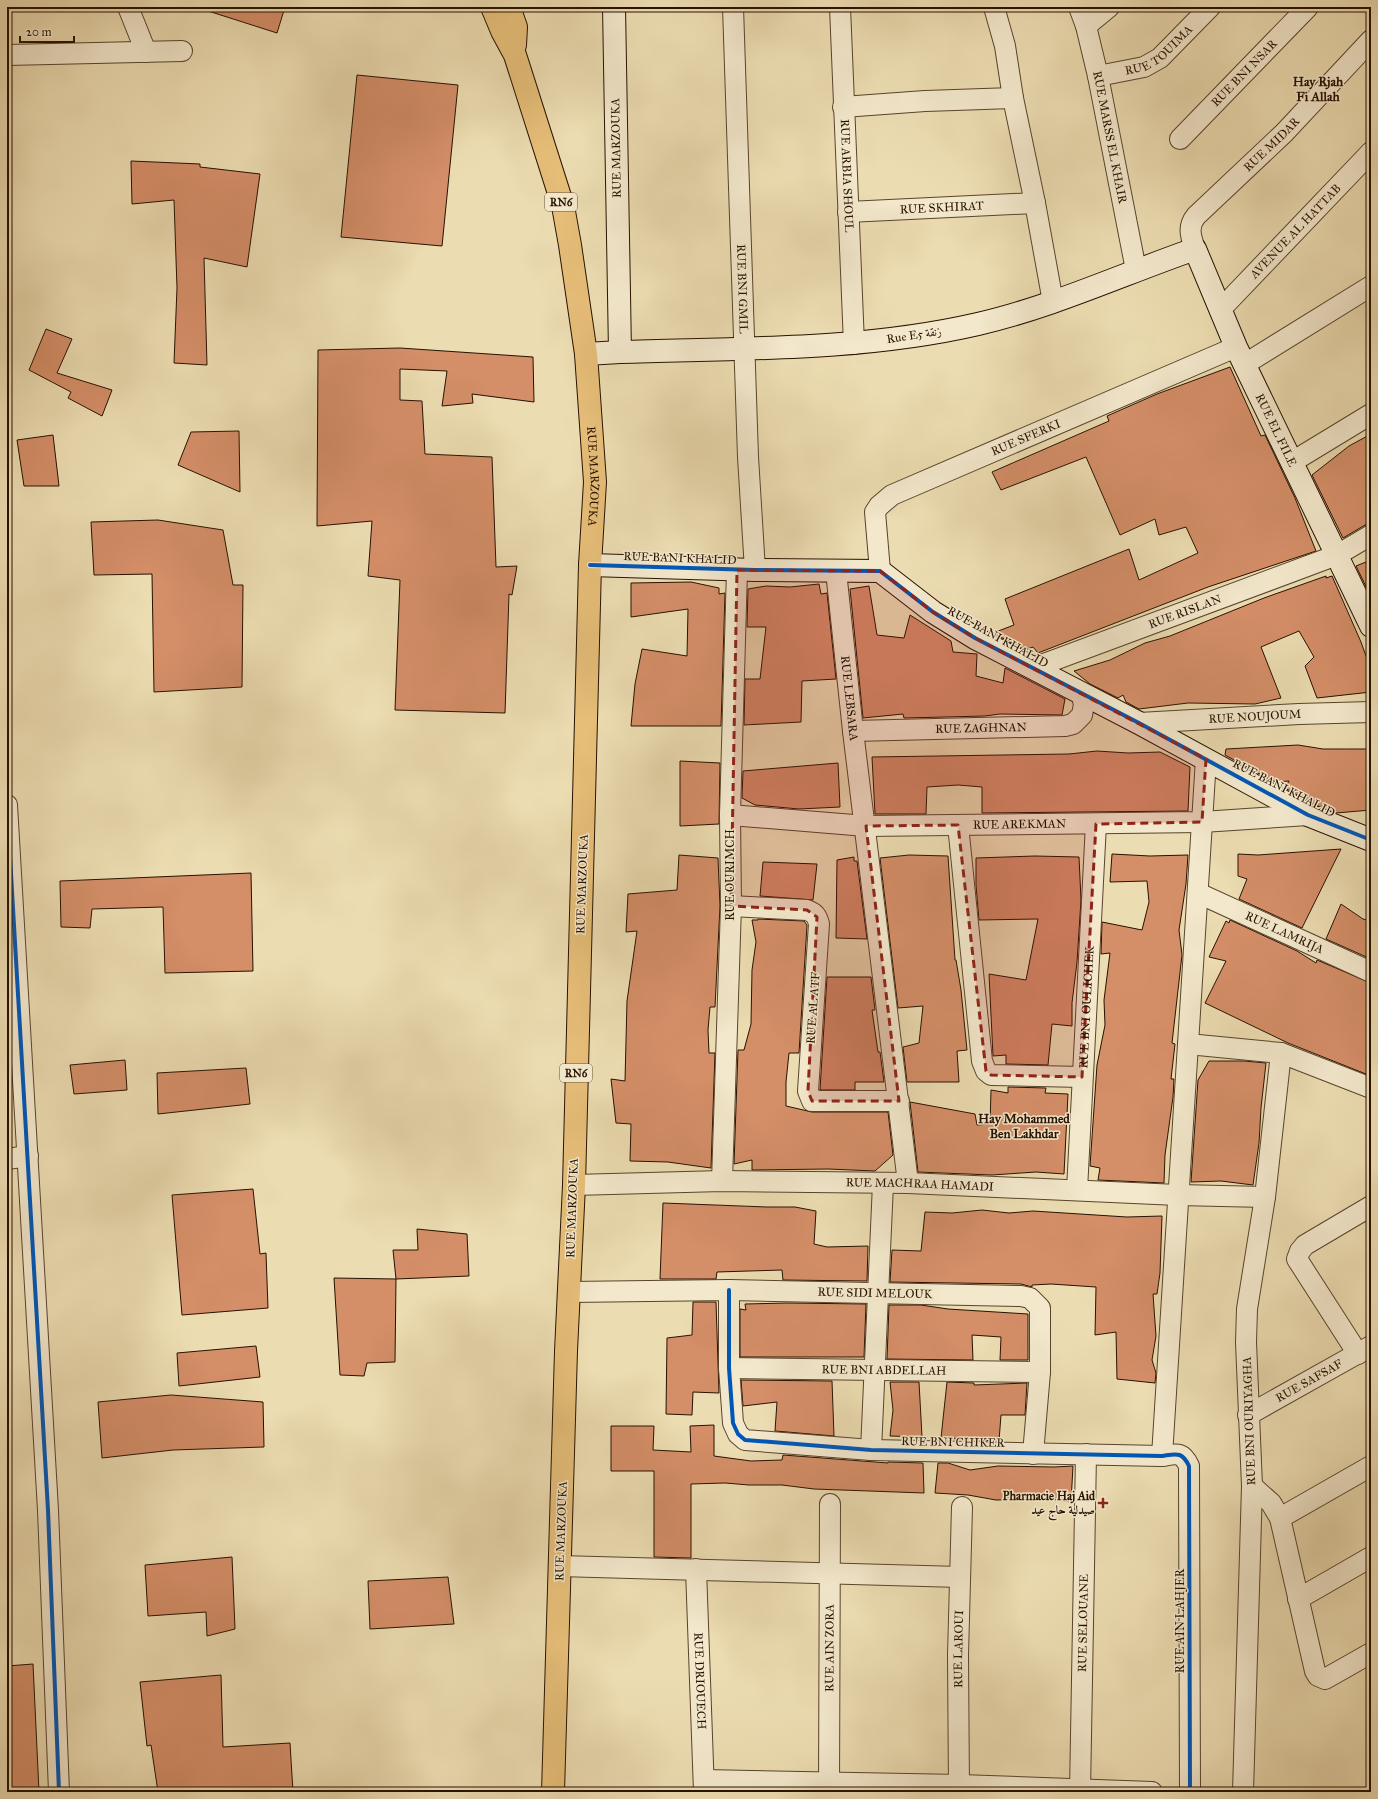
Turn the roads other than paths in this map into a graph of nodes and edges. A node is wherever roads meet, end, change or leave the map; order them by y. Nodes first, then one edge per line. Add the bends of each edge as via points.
1 (128, 7) edge
2 (492, 7) edge
3 (509, 7) edge
4 (614, 7) edge
5 (733, 7) edge
6 (840, 7) edge
7 (994, 7) edge
8 (1079, 7) edge
9 (1109, 7) edge
10 (1210, 7) edge
11 (1308, 7) edge
12 (1086, 26) junction
13 (1371, 40) edge
14 (182, 51) dead end
15 (146, 52) junction
16 (7, 55) edge
17 (515, 55) junction
18 (1098, 76) junction
19 (1013, 98) junction
20 (843, 108) junction
21 (1180, 139) dead end
22 (1371, 152) edge
23 (1035, 203) junction
24 (848, 212) junction
25 (1192, 240) junction
26 (1136, 270) junction
27 (1371, 286) edge
28 (1053, 302) junction
29 (1220, 310) junction
30 (854, 344) junction
31 (746, 347) junction
32 (620, 352) junction
33 (586, 354) junction
34 (1241, 356) junction
35 (1371, 414) edge
36 (1292, 462) junction
37 (1371, 535) edge
38 (1336, 555) junction
39 (590, 566) junction
40 (746, 570) junction
41 (836, 571) junction
42 (880, 571) junction
43 (1371, 626) edge
44 (1033, 668) junction
45 (1081, 693) junction
46 (1371, 712) edge
47 (1140, 723) junction
48 (853, 730) junction
49 (1206, 759) junction
50 (7, 805) edge
51 (730, 815) junction
52 (1308, 815) junction
53 (1202, 822) junction
54 (1096, 824) junction
55 (958, 825) junction
56 (866, 826) junction
57 (1371, 840) edge
58 (1198, 893) junction
59 (731, 906) junction
60 (1371, 972) edge
61 (1188, 1044) junction
62 (1281, 1053) junction
63 (1082, 1077) junction
64 (1371, 1088) edge
65 (899, 1101) junction
66 (28, 1156) junction
67 (7, 1159) edge
68 (722, 1181) junction
69 (908, 1183) junction
70 (883, 1184) junction
71 (574, 1185) junction
72 (1077, 1190) junction
73 (1178, 1195) junction
74 (1265, 1197) junction
75 (1371, 1206) edge
76 (729, 1290) junction
77 (569, 1292) junction
78 (879, 1294) junction
79 (1364, 1350) edge
80 (729, 1368) junction
81 (876, 1369) junction
82 (1040, 1372) junction
83 (1248, 1415) junction
84 (871, 1450) junction
85 (1033, 1454) junction
86 (1086, 1454) junction
87 (1170, 1455) junction
88 (1371, 1466) edge
89 (1252, 1486) junction
90 (830, 1504) dead end
91 (962, 1507) dead end
92 (1280, 1518) junction
93 (1371, 1557) edge
94 (560, 1566) junction
95 (696, 1569) junction
96 (831, 1572) junction
97 (960, 1577) junction
98 (1298, 1599) junction
99 (1371, 1653) edge
100 (704, 1786) edge
101 (829, 1787) edge
102 (959, 1788) edge
103 (1080, 1790) edge
104 (59, 1792) edge
105 (553, 1792) edge
106 (1152, 1792) edge
107 (1190, 1792) edge
108 (1243, 1792) edge

1 - 15 street
2 - 17 main road, RN6
3 - 17 main road, RN6 via 516,27
4 - 32 street, RUE MARZOUKA
5 - 31 street, RUE BNI GMIL
6 - 20 street, RUE ARBIA SHOUL
7 - 19 street via 1005,46
8 - 12 street, RUE MARSS EL KHAIR
9 - 12 street
10 - 18 street, RUE TOUIMA via 1160,58 1144,67
11 - 21 street, RUE BNI NSAR
12 - 18 street, RUE MARSS EL KHAIR
13 - 25 street, RUE MIDAR via 1284,133 1196,216 1191,222
14 - 15 street
15 - 16 street
17 - 33 main road, RN6 via 563,206
18 - 26 street, RUE MARSS EL KHAIR
19 - 20 street via 925,101
19 - 23 street
20 - 24 street, RUE ARBIA SHOUL
22 - 29 street, AVENUE AL HATTAB
23 - 24 street, RUE SKHIRAT
23 - 28 street
24 - 30 street, RUE ARBIA SHOUL
25 - 26 street, Rue E5 زنقة
25 - 29 street, RUE EL FILE
26 - 28 street, Rue E5 زنقة
27 - 34 street, RUE SFERKI
28 - 30 street, Rue E5 زنقة via 979,324
29 - 34 street, RUE EL FILE
30 - 31 street, Rue E5 زنقة
31 - 32 street, Rue E5 زنقة
31 - 40 street, RUE BNI GMIL
32 - 33 street
33 - 39 main road, RUE MARZOUKA / RN6 via 594,482
34 - 36 street, RUE EL FILE
34 - 42 street, RUE SFERKI via 892,495 875,512
35 - 36 street
36 - 38 street, RUE EL FILE
37 - 38 street, RUE RISLAN
38 - 43 street, RUE EL FILE
38 - 44 street, RUE RISLAN
39 - 40 street, RUE BANI KHALID
39 - 71 main road, RUE MARZOUKA / RN6
40 - 41 street, RUE BANI KHALID
40 - 51 street, RUE OURIMCH
41 - 42 street, RUE BANI KHALID
41 - 48 street, RUE LEBSARA
42 - 44 street, RUE BANI KHALID via 933,612 975,638
44 - 45 street, RUE BANI KHALID
45 - 47 street, RUE BANI KHALID
45 - 48 street, RUE ZAGHNAN via 1084,704 1082,716 1073,724 1065,726
46 - 47 street, RUE NOUJOUM
47 - 49 street, RUE BANI KHALID
48 - 56 street, RUE LEBSARA
49 - 52 street, RUE BANI KHALID
49 - 53 street
50 - 66 street
51 - 56 street, RUE AREKMAN
51 - 59 street, RUE OURIMCH
52 - 53 street, RUE AREKMAN
52 - 57 street, RUE BANI KHALID
53 - 54 street, RUE AREKMAN
53 - 58 street
54 - 55 street, RUE AREKMAN
54 - 63 street, RUE BNI OULICHEK
55 - 56 street, RUE AREKMAN
55 - 63 street via 982,1061 986,1070 991,1075
56 - 65 street, RUE LEBSARA
58 - 60 street, RUE LAMRIJA
58 - 61 street
59 - 65 street, RUE AL ATF via 807,910 814,912 817,918 819,924 808,1090 812,1101
59 - 68 street, RUE OURIMCH
61 - 62 street
61 - 73 street
62 - 64 street
62 - 74 street, RUE BNI OURIYAGHA
63 - 72 street, RUE BNI OULICHEK
65 - 69 street, RUE LEBSARA
66 - 67 street
66 - 104 street via 48,1510
68 - 70 street, RUE MACHRAA HAMADI
68 - 71 street, RUE MACHRAA HAMADI
69 - 70 street, RUE MACHRAA HAMADI
69 - 72 street, RUE MACHRAA HAMADI
70 - 78 street
71 - 77 main road, RUE MARZOUKA / RN6
72 - 73 street, RUE MACHRAA HAMADI
73 - 74 street, RUE MACHRAA HAMADI
73 - 87 street
74 - 83 street, RUE BNI OURIYAGHA via 1247,1309
75 - 79 street via 1305,1245 1297,1258
76 - 77 street, RUE SIDI MELOUK
76 - 78 street, RUE SIDI MELOUK
76 - 80 street
77 - 94 main road, RUE MARZOUKA / RN6
78 - 81 street
78 - 82 street, RUE SIDI MELOUK via 1030,1298 1040,1308
79 - 83 street, RUE SAFSAF
80 - 81 street, RUE BNI ABDELLAH
80 - 84 street, RUE BNI CHIKER via 733,1423 738,1434 745,1440
81 - 82 street, RUE BNI ABDELLAH
81 - 84 street
82 - 85 street
83 - 89 street, RUE BNI OURIYAGHA
84 - 85 street, RUE BNI CHIKER
85 - 86 street, RUE BNI CHIKER
86 - 87 street, RUE BNI CHIKER
86 - 103 street, RUE SELOUANE
87 - 107 street, RUE AIN LAHJER via 1184,1457 1189,1466
88 - 92 street
89 - 92 street via 1271,1503
89 - 108 street, RUE BNI OURIYAGHA
90 - 96 street, RUE AIN ZORA
91 - 97 street, RUE LAROUI
92 - 98 street
93 - 98 street
94 - 95 street
94 - 105 main road, RUE MARZOUKA / RN6
95 - 96 street
95 - 100 street, RUE DRIOUECH
96 - 97 street
96 - 101 street, RUE AIN ZORA
97 - 102 street, RUE LAROUI
98 - 99 street via 1315,1671 1321,1679
100 - 101 street
101 - 102 street
102 - 103 street
103 - 106 street

